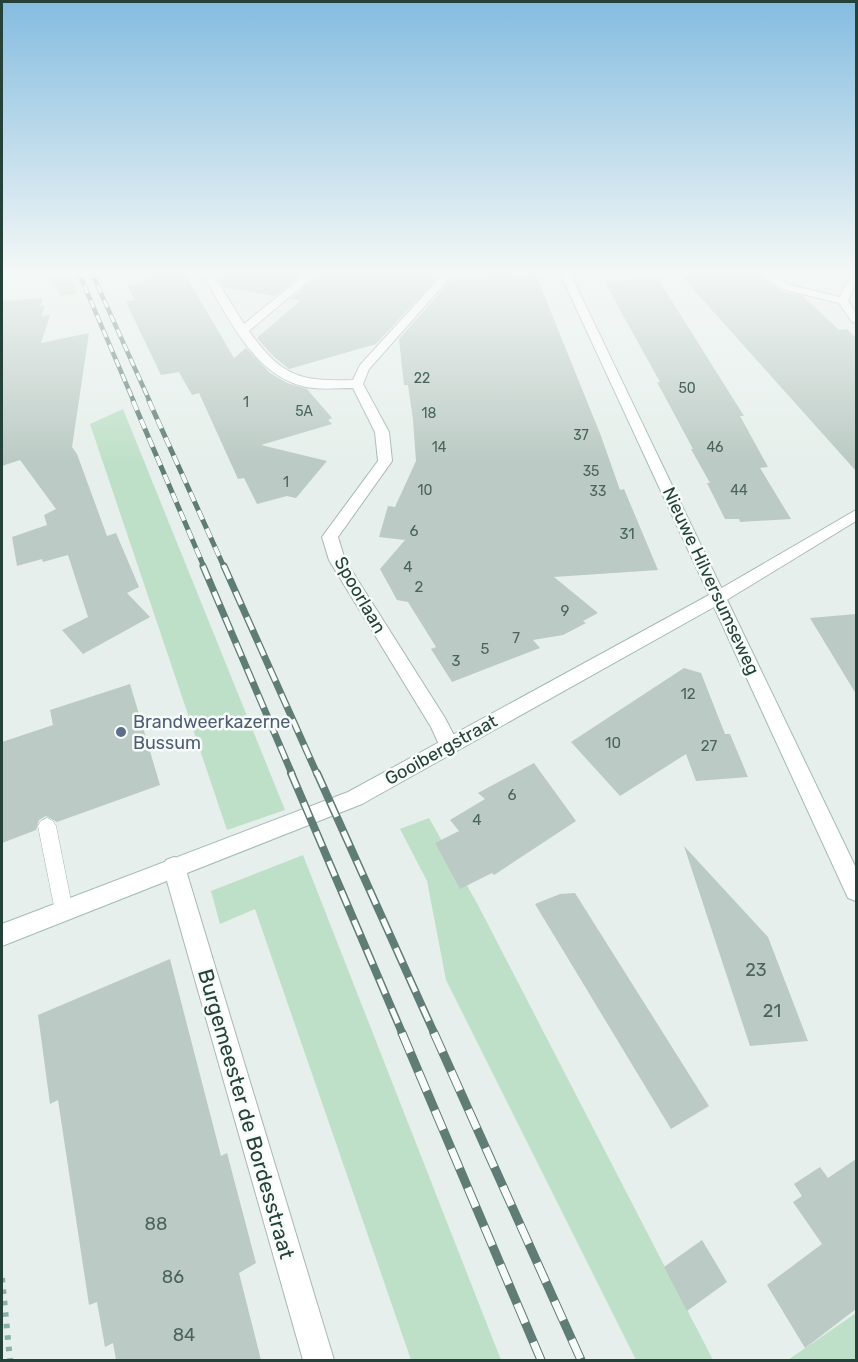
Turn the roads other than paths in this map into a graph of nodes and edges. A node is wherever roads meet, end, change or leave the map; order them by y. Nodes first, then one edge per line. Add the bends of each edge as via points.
1 (247, 335) edge
2 (394, 335) edge
3 (594, 335) edge
4 (357, 384) junction
5 (856, 515) edge
6 (719, 597) junction
7 (449, 745) junction
8 (47, 826) dead end
9 (174, 867) junction
10 (856, 891) edge
11 (64, 911) junction
12 (2, 935) edge
13 (319, 1360) edge

1 - 4 street via 274,369 290,378 307,383
2 - 4 street via 364,368
3 - 6 street, Nieuwe Hilversumseweg
4 - 7 street, Spoorlaan via 382,432 385,461 330,537 337,560
5 - 6 street, Gooibergstraat
6 - 7 street, Gooibergstraat
6 - 10 street, Nieuwe Hilversumseweg
7 - 9 street, Gooibergstraat via 355,798
8 - 11 lane
9 - 11 street, Gooibergstraat
9 - 13 street, Burgemeester de Bordesstraat
11 - 12 street, Gooibergstraat

